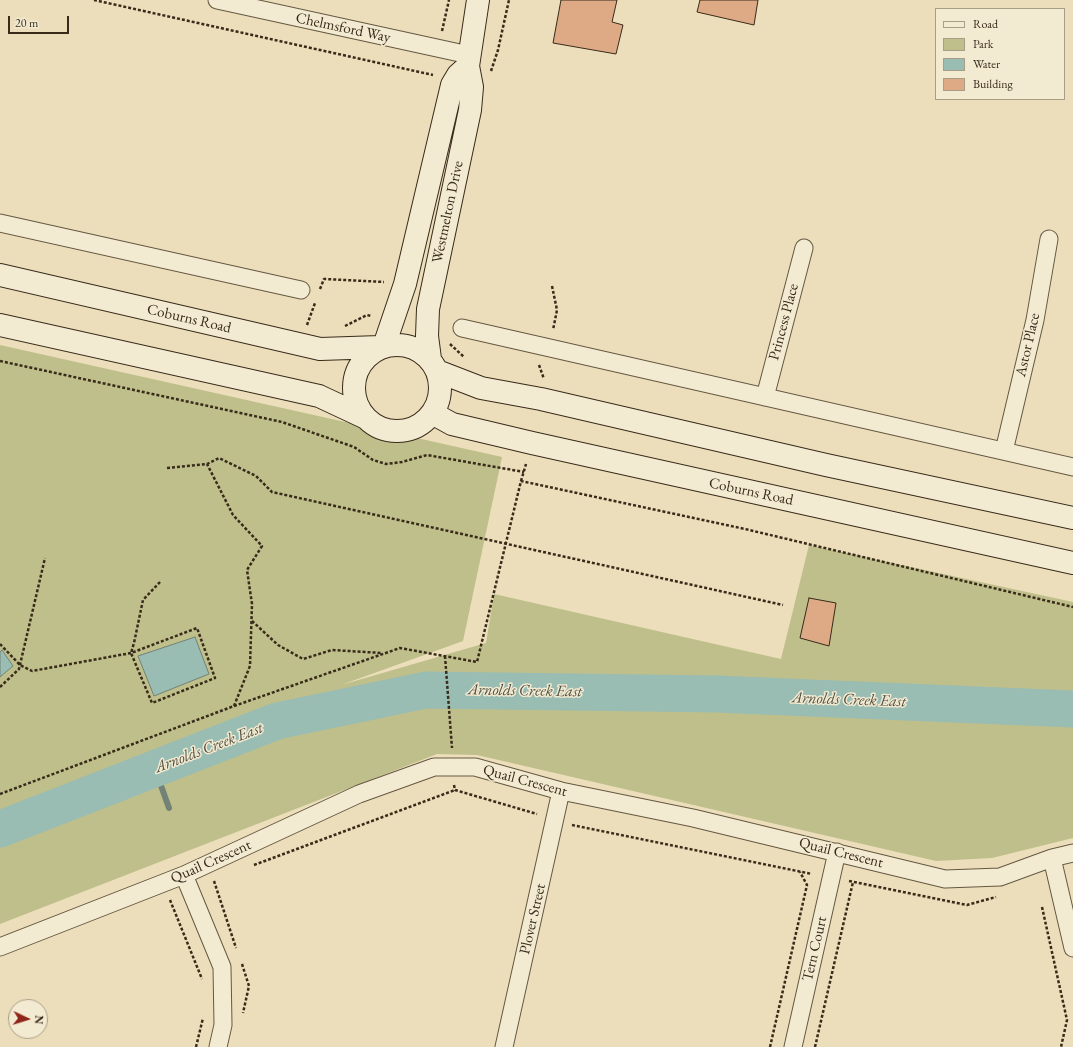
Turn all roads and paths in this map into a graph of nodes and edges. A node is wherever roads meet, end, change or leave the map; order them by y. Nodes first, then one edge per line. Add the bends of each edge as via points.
1 (94, 0) edge
2 (217, 0) edge
3 (449, 0) edge
4 (478, 0) edge
5 (438, 49) junction
6 (468, 61) junction
7 (0, 223) edge
8 (1049, 239) dead end
9 (804, 248) dead end
10 (0, 275) edge
11 (385, 282) dead end
12 (552, 286) dead end
13 (301, 290) dead end
14 (319, 292) dead end
15 (317, 300) dead end
16 (0, 325) edge
17 (307, 328) dead end
18 (462, 328) dead end
19 (382, 346) junction
20 (543, 347) junction
21 (0, 361) edge
22 (434, 365) junction
23 (765, 397) junction
24 (432, 413) junction
25 (366, 418) junction
26 (1004, 451) junction
27 (207, 464) junction
28 (1073, 467) edge
29 (167, 468) dead end
30 (524, 472) dead end
31 (1073, 518) edge
32 (505, 544) junction
33 (45, 558) dead end
34 (1073, 563) edge
35 (160, 582) dead end
36 (783, 605) dead end
37 (1073, 608) edge
38 (251, 621) junction
39 (0, 644) edge
40 (131, 653) junction
41 (385, 653) junction
42 (445, 656) junction
43 (20, 665) junction
44 (0, 687) edge
45 (448, 704) dead end
46 (234, 706) junction
47 (455, 790) dead end
48 (561, 791) junction
49 (0, 794) edge
50 (837, 852) junction
51 (1073, 853) edge
52 (1052, 858) junction
53 (251, 866) dead end
54 (799, 871) dead end
55 (214, 880) dead end
56 (187, 882) junction
57 (853, 882) dead end
58 (1041, 900) dead end
59 (0, 948) edge
60 (1073, 948) edge
61 (203, 980) dead end
62 (203, 1017) dead end
63 (196, 1047) edge
64 (218, 1047) edge
65 (504, 1047) edge
66 (770, 1047) edge
67 (793, 1047) edge
68 (815, 1047) edge
69 (1060, 1047) edge

1 - 5 path via 432,75
2 - 5 street, Chelmsford Way
3 - 5 path
4 - 6 street, Westmelton Drive
5 - 6 street, Chelmsford Way
6 - 19 street, Westmelton Drive via 452,85 405,284
6 - 22 street, Westmelton Drive via 472,87 470,110 428,309 427,336
7 - 13 street
8 - 26 street, Astor Place via 1035,320
9 - 23 street, Princess Place
10 - 19 street, Coburns Road via 320,348
11 - 14 path via 324,278
12 - 20 path via 557,310 552,334
15 - 17 path
16 - 25 street via 319,396
18 - 20 street
19 - 22 street via 409,345 421,351
19 - 25 street via 368,355 359,366 354,379 358,407
20 - 23 street
21 - 30 path via 282,422 354,447 373,460 386,464 427,455
22 - 24 street via 441,385 439,400
22 - 31 street via 482,388
23 - 26 street
24 - 25 street via 422,424 408,430 393,431 378,427
24 - 34 street, Coburns Road via 452,424 532,443
26 - 28 street
27 - 29 path
27 - 32 path via 218,458 256,476 272,492
27 - 38 path via 233,515 262,546 247,570 252,604
32 - 36 path
32 - 37 path via 521,481 745,529
32 - 42 path via 477,662
33 - 43 path
35 - 40 path via 143,600
38 - 41 path via 278,645 303,659 332,650
38 - 46 path via 250,666
39 - 43 path
40 - 40 path via 152,703 215,678 197,628
40 - 43 path via 32,671
41 - 42 path via 400,648
41 - 46 path
42 - 45 path
43 - 44 path
46 - 49 path
47 - 53 path
48 - 50 street, Quail Crescent via 693,818
48 - 56 street, Quail Crescent via 475,767 434,767 359,794
48 - 65 street, Plover Street
50 - 52 street, Quail Crescent via 945,879 1000,877
50 - 67 street, Tern Court
51 - 52 street, Quail Crescent
52 - 60 street
54 - 66 path via 806,885
55 - 56 path
56 - 59 street, Quail Crescent
56 - 61 path via 169,897
56 - 64 street via 222,967 223,1025
57 - 68 path
58 - 69 path via 1067,1020
62 - 63 path

